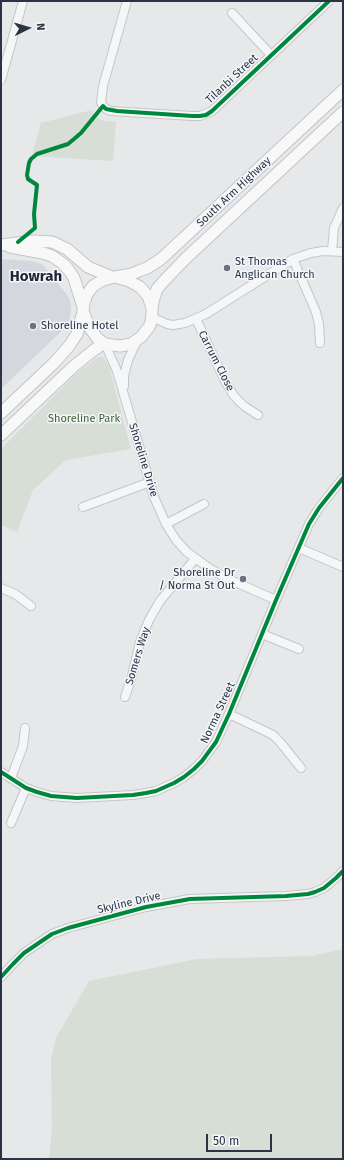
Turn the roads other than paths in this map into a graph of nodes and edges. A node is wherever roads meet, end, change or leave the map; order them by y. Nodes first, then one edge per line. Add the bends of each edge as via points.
1 (23, 1) edge
2 (127, 1) edge
3 (329, 1) edge
4 (232, 13) dead end
5 (271, 55) junction
6 (1, 80) edge
7 (343, 90) edge
8 (343, 112) edge
9 (343, 208) edge
10 (1, 245) edge
11 (332, 251) junction
12 (343, 252) edge
13 (293, 259) junction
14 (114, 277) junction
15 (83, 310) junction
16 (152, 312) junction
17 (196, 319) junction
18 (137, 341) junction
19 (320, 343) dead end
20 (104, 344) junction
21 (124, 394) junction
22 (1, 413) edge
23 (258, 415) dead end
24 (1, 435) edge
25 (343, 478) edge
26 (150, 482) junction
27 (204, 504) dead end
28 (83, 507) dead end
29 (166, 524) junction
30 (299, 548) junction
31 (195, 559) junction
32 (343, 567) edge
33 (1, 588) edge
34 (276, 600) junction
35 (31, 606) dead end
36 (262, 634) junction
37 (299, 650) dead end
38 (125, 697) dead end
39 (229, 714) junction
40 (25, 728) dead end
41 (301, 768) dead end
42 (1, 772) edge
43 (11, 778) junction
44 (26, 788) junction
45 (11, 823) dead end
46 (343, 871) edge
47 (1, 977) edge

1 - 6 street
2 - 5 street, Tilanbi Street via 101,96 101,102 106,109 206,115
3 - 5 street, Tilanbi Street
4 - 5 street, Tilanbi Street
7 - 14 main road, South Arm Highway via 161,259 139,272
8 - 16 main road, South Arm Highway via 163,282 157,289
9 - 11 street via 334,228
10 - 14 main road via 34,241 52,242 67,249 88,266
10 - 15 main road via 43,252 58,260 74,278
11 - 12 street
11 - 13 street via 311,253
13 - 17 street
13 - 19 street via 316,312
14 - 15 main road via 97,284 89,291
14 - 16 main road via 140,287 148,296
15 - 20 main road via 92,333
15 - 22 main road via 77,334 69,346
16 - 17 street via 167,324 173,325
16 - 18 main road via 146,332
17 - 23 street, Carrum Close via 234,396
18 - 20 main road via 120,346
18 - 21 street, Shoreline Drive via 124,376
20 - 21 street, Shoreline Drive
20 - 24 main road via 74,366
21 - 26 street, Shoreline Drive
25 - 30 street, Norma Street via 319,508
26 - 28 street
26 - 29 street, Shoreline Drive
27 - 29 street
29 - 31 street, Shoreline Drive via 176,540
30 - 32 street
30 - 34 street, Norma Street
31 - 34 street, Shoreline Drive via 226,578
31 - 38 street, Somers Way via 160,601 149,620 140,642
33 - 35 street via 15,594
34 - 36 street, Norma Street
36 - 37 street
36 - 39 street, Norma Street
39 - 41 street via 273,735
39 - 44 street, Norma Street via 216,742 202,761 184,777 156,791 77,798 51,796
40 - 43 street via 23,746
42 - 43 street, Norma Street
43 - 44 street, Norma Street
44 - 45 street
46 - 47 street, Skyline Drive via 324,888 308,894 190,900 146,907 68,928 52,934 24,953

